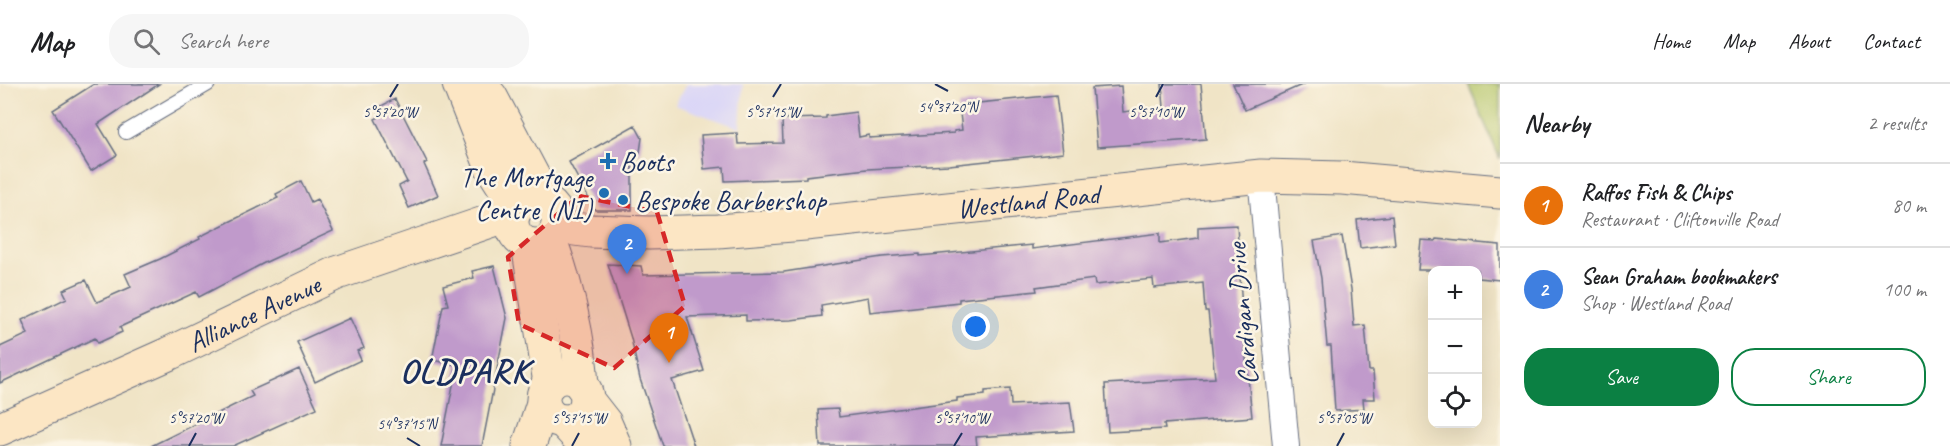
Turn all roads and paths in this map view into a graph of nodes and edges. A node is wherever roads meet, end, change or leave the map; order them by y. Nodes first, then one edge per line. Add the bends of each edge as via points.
1 (207, 84) edge
2 (459, 84) edge
3 (480, 84) edge
4 (126, 132) dead end
5 (1261, 176) junction
6 (1500, 192) edge
7 (535, 222) junction
8 (585, 393) junction
9 (553, 413) edge
10 (0, 429) edge
11 (529, 446) edge
12 (586, 446) edge
13 (615, 446) edge
14 (1286, 446) edge

1 - 4 lane
2 - 7 street via 492,168
3 - 7 street via 491,97
5 - 6 street, Westland Road via 1342,178
5 - 7 street, Westland Road via 718,231 591,231
5 - 14 street, Cardigan Drive
7 - 8 street via 560,267
7 - 9 street
7 - 10 street, Alliance Avenue via 337,273
8 - 9 street via 571,378 564,377
8 - 13 street
9 - 11 street
9 - 12 street

